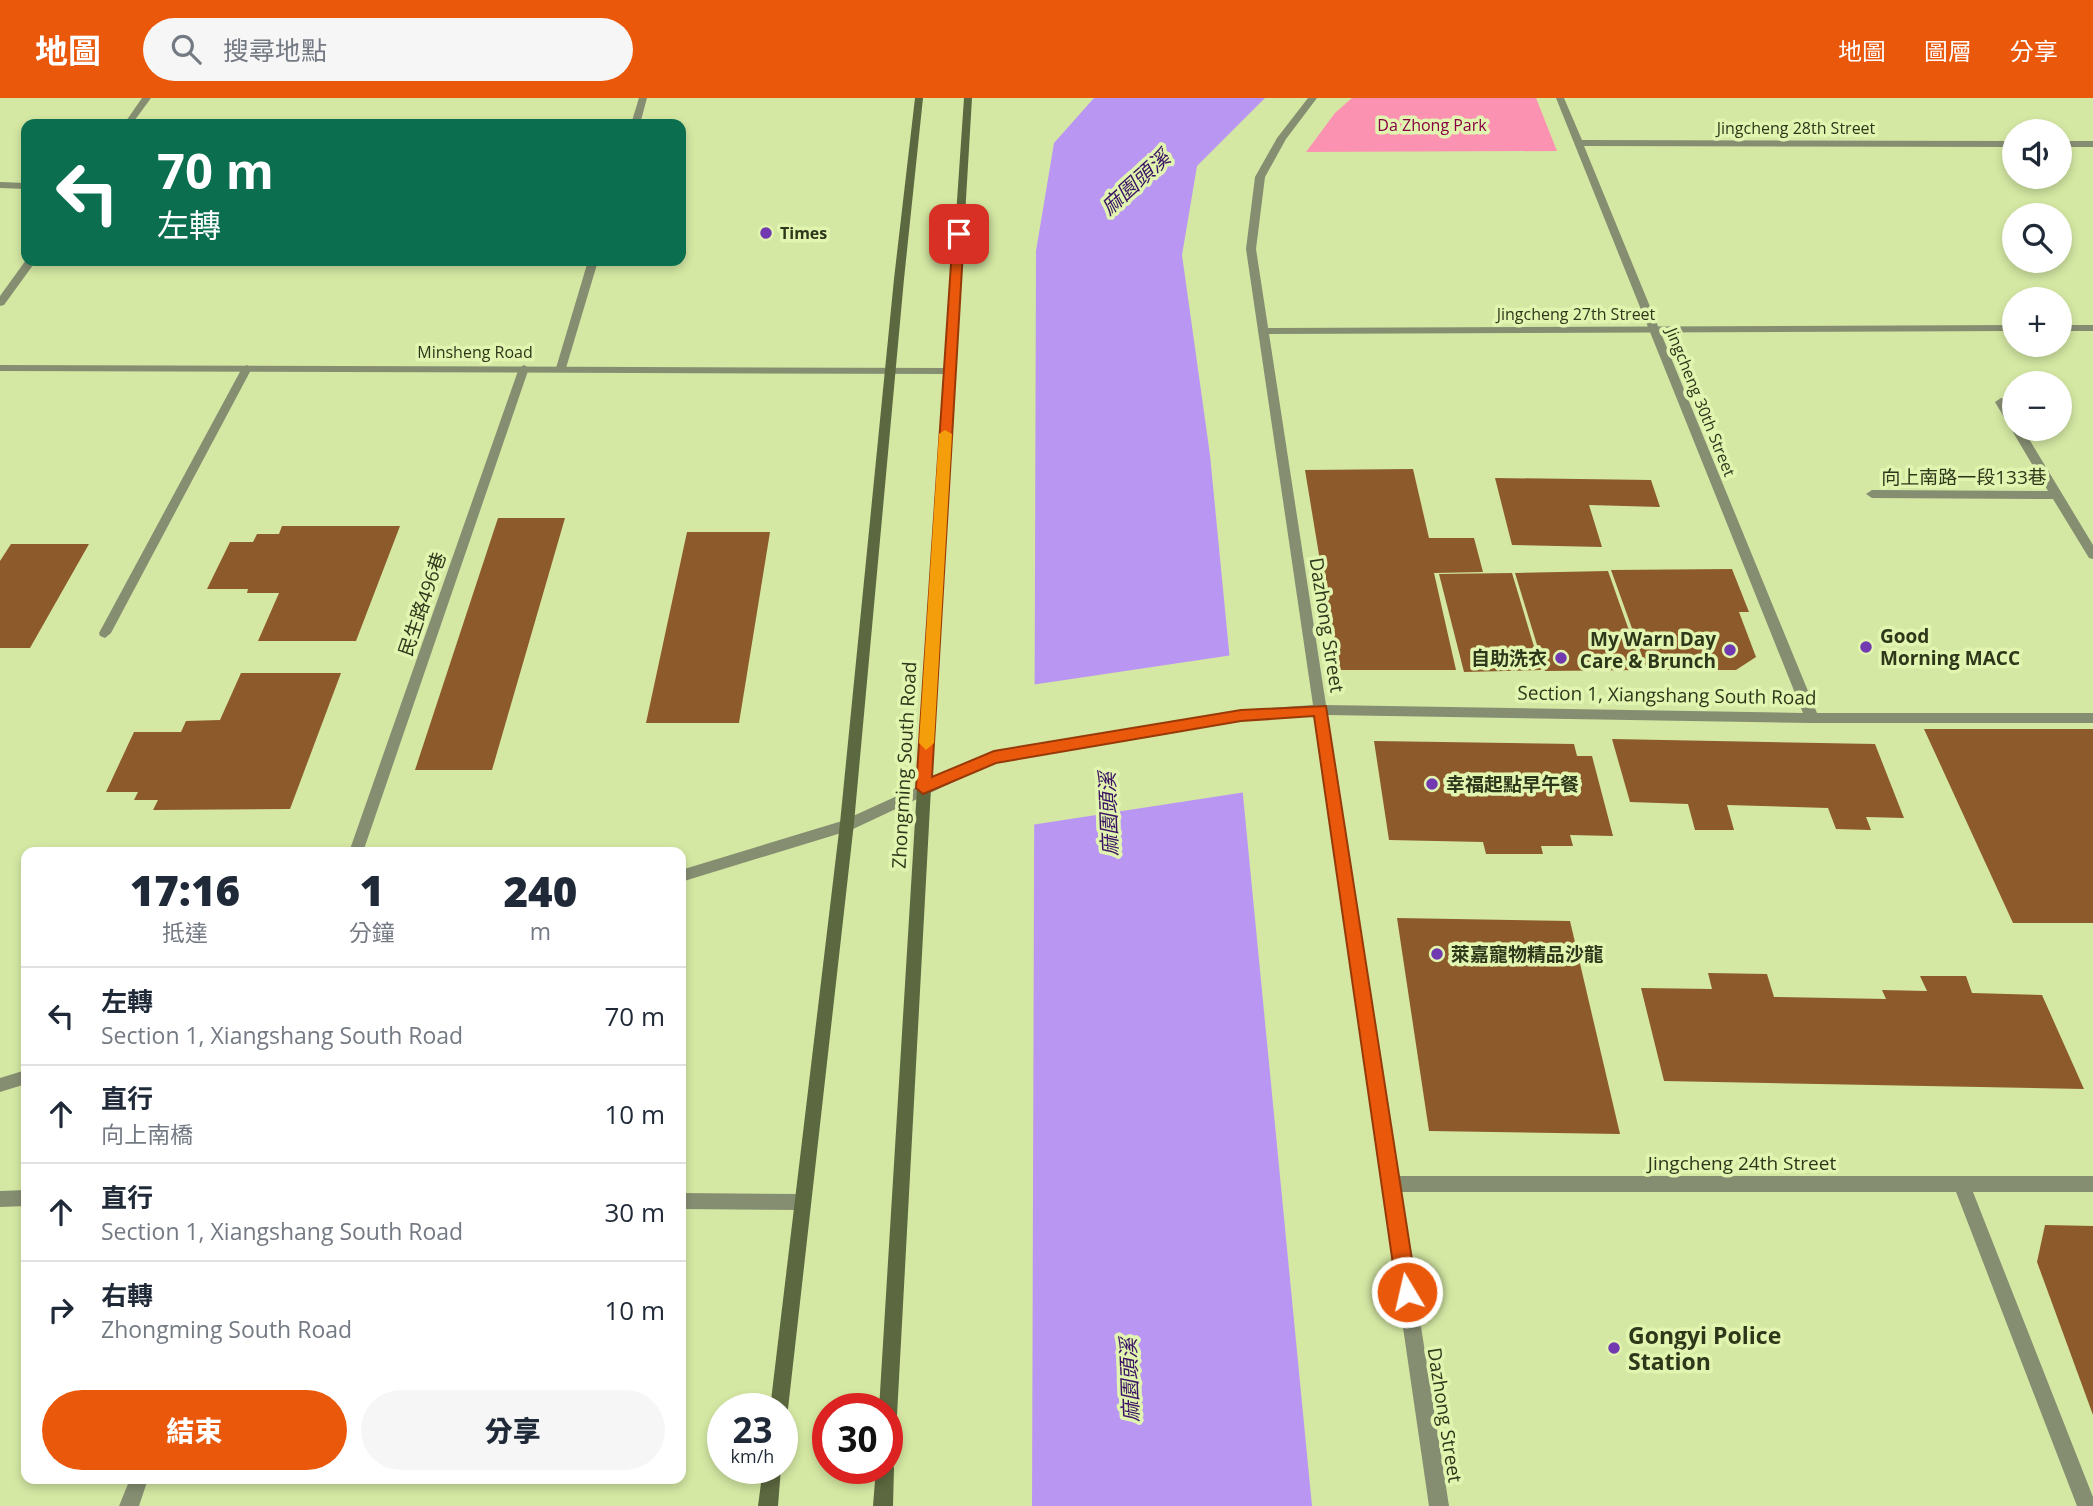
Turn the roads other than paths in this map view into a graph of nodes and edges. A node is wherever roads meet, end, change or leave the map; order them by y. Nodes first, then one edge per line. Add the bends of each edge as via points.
1 (147, 98) edge
2 (643, 98) edge
3 (919, 98) edge
4 (968, 98) edge
5 (1312, 98) edge
6 (1560, 98) edge
7 (132, 119) edge
8 (637, 119) edge
9 (1579, 143) junction
10 (2002, 144) edge
11 (2072, 144) edge
12 (2093, 144) edge
13 (0, 186) edge
14 (21, 186) edge
15 (27, 266) edge
16 (592, 266) edge
17 (0, 303) edge
18 (2002, 328) edge
19 (2072, 328) edge
20 (2093, 328) edge
21 (1654, 329) junction
22 (1263, 331) junction
23 (0, 368) edge
24 (247, 368) junction
25 (524, 368) junction
26 (561, 368) junction
27 (892, 370) junction
28 (949, 371) junction
29 (2024, 441) edge
30 (1872, 494) dead end
31 (2057, 495) junction
32 (2093, 555) edge
33 (105, 633) dead end
34 (1321, 710) junction
35 (1812, 718) junction
36 (2093, 718) edge
37 (923, 788) junction
38 (846, 826) junction
39 (358, 847) edge
40 (686, 874) edge
41 (21, 1079) edge
42 (0, 1085) edge
43 (1391, 1184) junction
44 (1961, 1184) junction
45 (2093, 1184) edge
46 (0, 1199) edge
47 (21, 1199) edge
48 (686, 1201) edge
49 (801, 1202) junction
50 (781, 1393) edge
51 (889, 1393) edge
52 (137, 1484) edge
53 (770, 1484) edge
54 (884, 1484) edge
55 (129, 1506) edge
56 (768, 1506) edge
57 (883, 1506) edge
58 (1439, 1506) edge
59 (2087, 1506) edge

1 - 7 street
2 - 8 street
3 - 27 main road via 902,233
4 - 28 main road, Zhongming South Road
5 - 22 street, Dazhong Street via 1260,177 1251,249
6 - 9 street, Jingcheng 30th Street
9 - 10 street, Jingcheng 28th Street
9 - 21 street, Jingcheng 30th Street
11 - 12 street
13 - 14 street
15 - 17 street
16 - 26 street
18 - 21 street, Jingcheng 27th Street
19 - 20 street
21 - 22 street, Jingcheng 27th Street
21 - 35 street, Jingcheng 30th Street
22 - 34 street, Dazhong Street
23 - 24 street, Minsheng Road
24 - 25 street, Minsheng Road
24 - 33 street
25 - 26 street, Minsheng Road
25 - 39 street, 民生路496巷
26 - 27 street, Minsheng Road
27 - 28 street, Minsheng Road
27 - 38 main road
28 - 37 main road, Zhongming South Road
29 - 31 street, 向上南路一段133巷
30 - 31 street, 向上南路一段133巷
31 - 32 street, 向上南路一段133巷
34 - 35 street, Section 1, Xiangshang South Road
34 - 37 street, Section 1, Xiangshang South Road via 1241,715 994,757
34 - 43 street, Dazhong Street
35 - 36 street, Section 1, Xiangshang South Road
37 - 38 street
37 - 51 main road, Zhongming South Road
38 - 40 street
38 - 49 main road
41 - 42 street
43 - 44 street, Jingcheng 24th Street
43 - 58 street, Dazhong Street
44 - 45 street, Jingcheng 24th Street
44 - 59 street
46 - 47 street
48 - 49 street
49 - 50 main road
52 - 55 street
53 - 56 main road
54 - 57 main road

